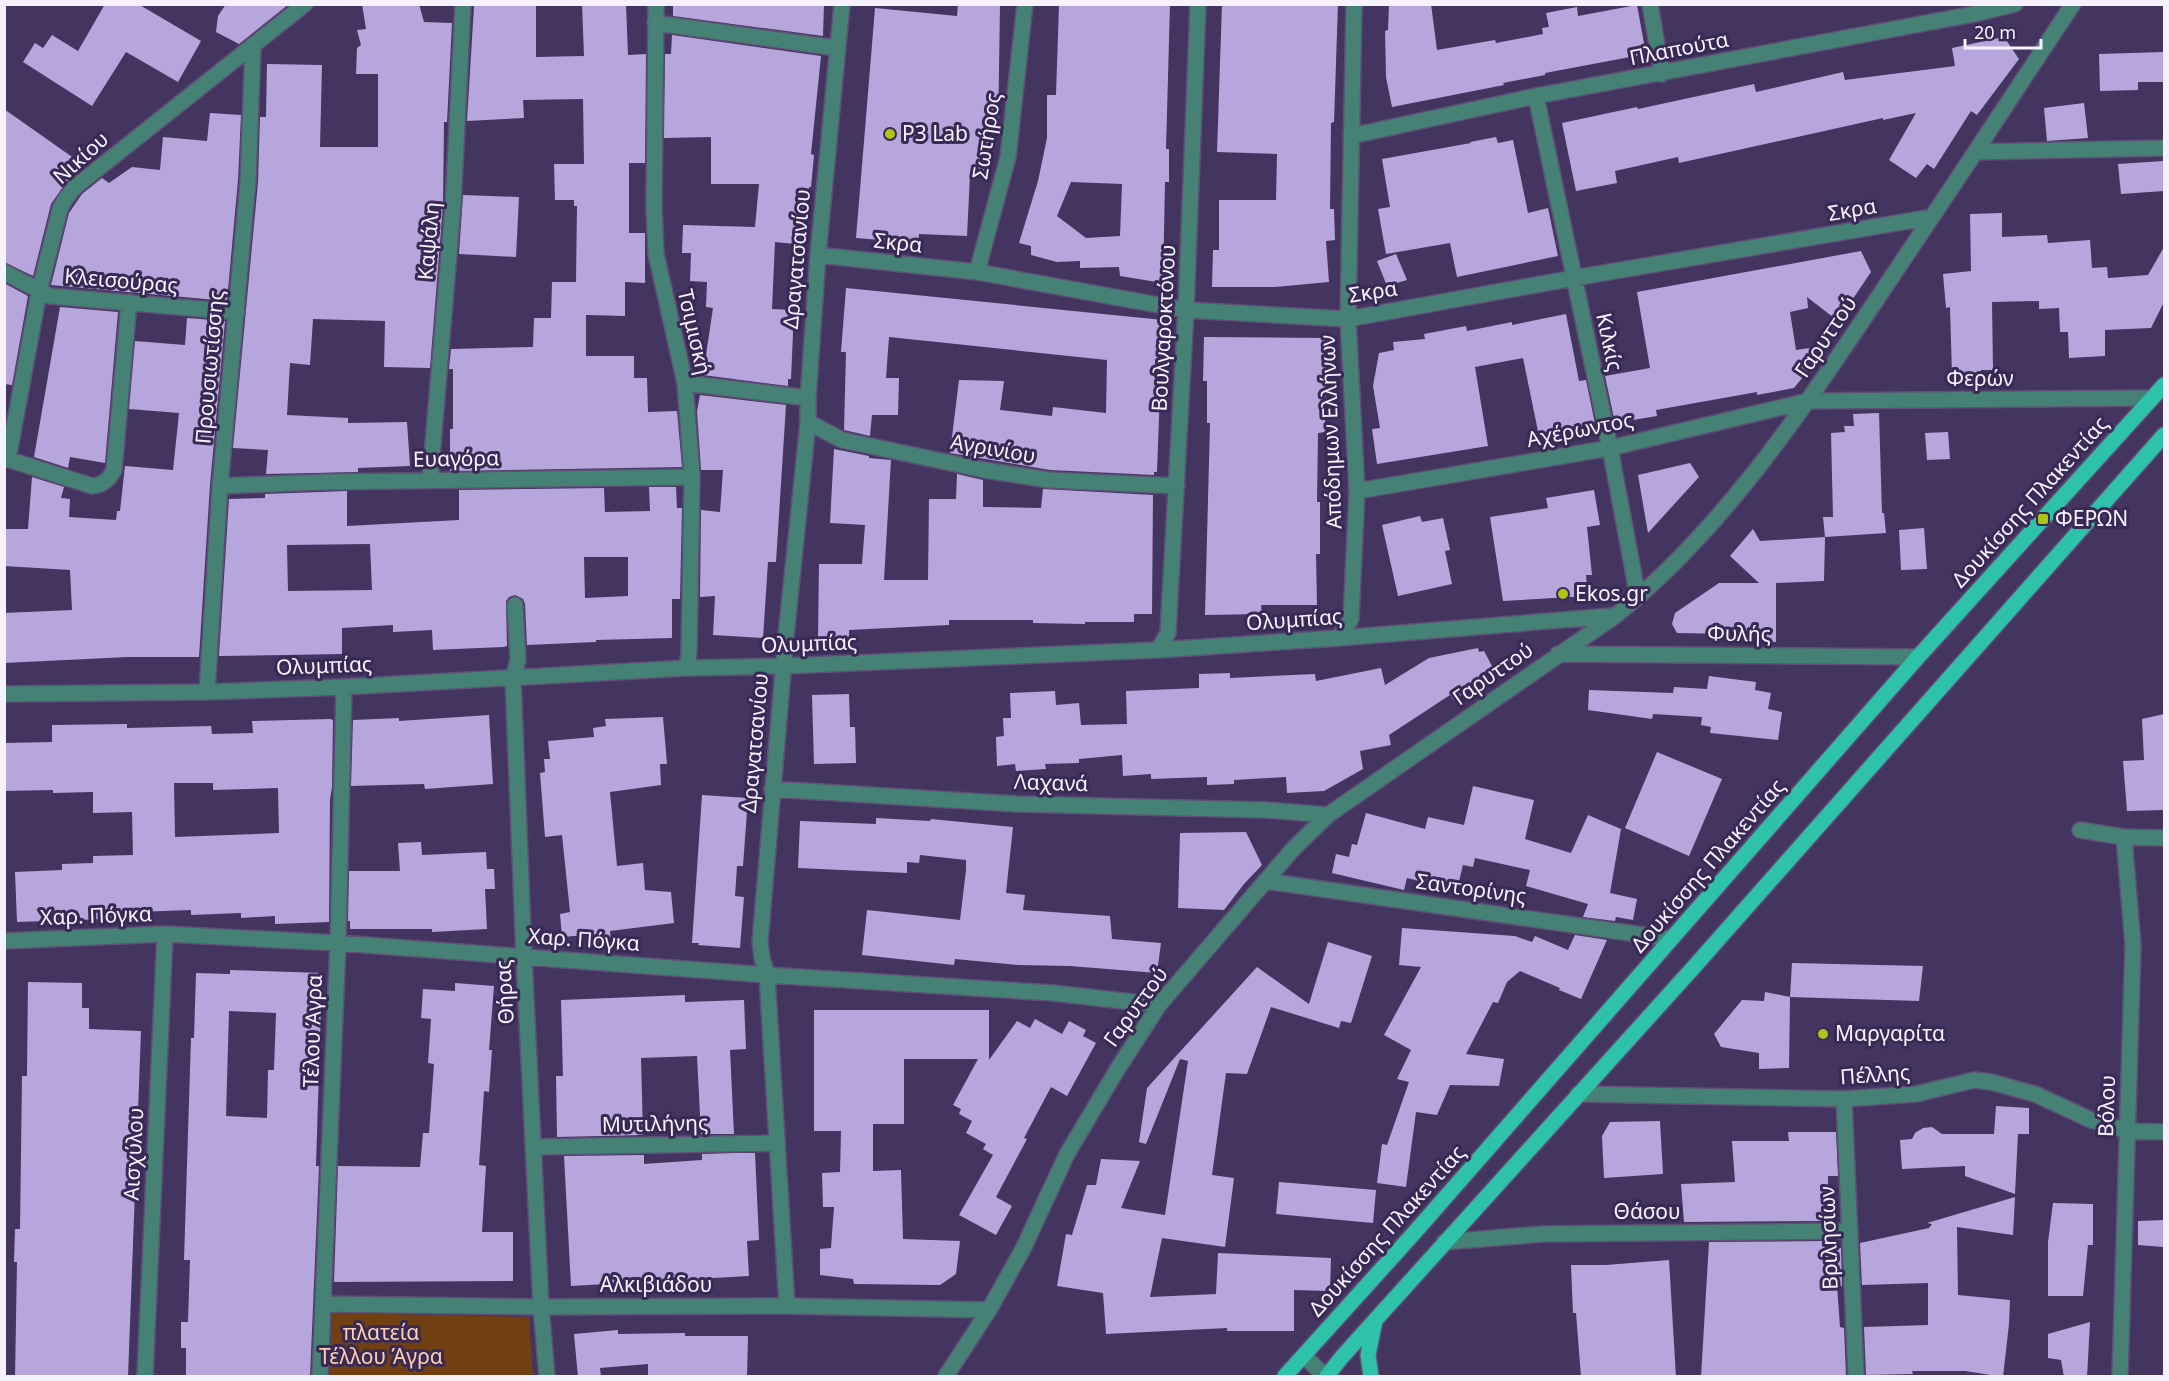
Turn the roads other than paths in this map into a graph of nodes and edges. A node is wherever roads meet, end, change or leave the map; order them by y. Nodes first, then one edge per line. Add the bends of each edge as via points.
1 (305, 4) edge
2 (463, 4) edge
3 (656, 4) edge
4 (842, 4) edge
5 (1025, 4) edge
6 (1198, 4) edge
7 (1354, 4) edge
8 (1650, 4) edge
9 (2014, 4) edge
10 (2073, 4) edge
11 (1974, 9) edge
12 (655, 23) junction
13 (253, 45) junction
14 (837, 48) junction
15 (1662, 74) junction
16 (1536, 96) junction
17 (1351, 136) junction
18 (2164, 148) edge
19 (1977, 152) junction
20 (1932, 217) junction
21 (818, 255) junction
22 (4, 272) edge
23 (977, 272) junction
24 (1574, 278) junction
25 (39, 292) junction
26 (129, 302) junction
27 (1186, 310) junction
28 (237, 312) junction
29 (1348, 319) junction
30 (685, 383) junction
31 (2164, 385) edge
32 (808, 398) junction
33 (2152, 398) junction
34 (1808, 401) junction
35 (808, 422) junction
36 (2164, 435) edge
37 (1610, 448) junction
38 (6, 459) edge
39 (692, 477) junction
40 (430, 480) junction
41 (220, 486) junction
42 (1177, 486) junction
43 (1357, 490) junction
44 (1638, 597) junction
45 (515, 605) dead end
46 (1615, 616) junction
47 (1339, 638) junction
48 (1158, 650) junction
49 (1558, 654) junction
50 (1918, 657) junction
51 (784, 666) junction
52 (687, 668) junction
53 (513, 679) junction
54 (344, 687) junction
55 (207, 692) junction
56 (4, 694) edge
57 (772, 789) junction
58 (1328, 815) junction
59 (2080, 830) dead end
60 (2124, 837) junction
61 (2164, 838) edge
62 (1265, 881) junction
63 (165, 934) junction
64 (1671, 939) junction
65 (4, 941) edge
66 (338, 943) junction
67 (524, 957) junction
68 (767, 975) junction
69 (1159, 1005) junction
70 (1578, 1094) junction
71 (1844, 1099) junction
72 (2127, 1131) junction
73 (2164, 1132) edge
74 (776, 1143) junction
75 (534, 1147) junction
76 (1850, 1231) junction
77 (1444, 1242) junction
78 (324, 1304) junction
79 (787, 1306) junction
80 (542, 1307) junction
81 (989, 1310) junction
82 (1375, 1321) junction
83 (1304, 1356) junction
84 (1287, 1376) edge
85 (145, 1377) edge
86 (320, 1377) edge
87 (547, 1377) edge
88 (946, 1377) edge
89 (1326, 1377) edge
90 (1371, 1377) edge
91 (1856, 1377) edge
92 (2120, 1377) edge

1 - 13 street, Νικίου
2 - 40 street, Καψάλη via 453,206
3 - 12 street, Τσιμισκή
4 - 14 street, Δραγατσανίου
5 - 23 street, Σωτήρος via 1008,158
6 - 27 street, Βουλγαροκτόνου
7 - 17 street, Απόδημων Ελλήνων
8 - 15 street
9 - 11 street, Πλαπούτα
10 - 19 street, Γαρυττού
11 - 15 street, Πλαπούτα
12 - 14 street
12 - 30 street, Τσιμισκή via 656,254
13 - 25 street, Νικίου via 75,187 60,209
13 - 28 street, Προυσιωτίσσης via 248,181
14 - 21 street, Δραγατσανίου
15 - 16 street, Πλαπούτα
16 - 17 street, Πλαπούτα
16 - 24 street, Κιλκίς
17 - 29 street, Απόδημων Ελλήνων
18 - 19 street
19 - 20 street, Γαρυττού
20 - 24 street, Σκρα
20 - 34 street, Γαρυττού
21 - 23 street, Σκρα
21 - 32 street, Δραγατσανίου
22 - 25 street, Κλεισούρας
23 - 27 street, Σκρα
24 - 29 street, Σκρα
24 - 37 street, Κιλκίς
25 - 26 street, Κλεισούρας
25 - 38 street, Νικίου
26 - 28 street, Κλεισούρας
26 - 38 street via 114,470 110,477 92,486
27 - 29 street, Σκρα
27 - 42 street, Βουλγαροκτόνου
28 - 41 street, Προυσιωτίσσης
29 - 43 street, Απόδημων Ελλήνων
30 - 32 street
30 - 39 street, Τσιμισκή
31 - 33 main road, Δουκίσσης Πλακεντίας
32 - 35 street, Δραγατσανίου
33 - 34 street, Φερών
33 - 50 main road, Δουκίσσης Πλακεντίας
34 - 37 street, Αχέρωντος
34 - 44 street, Γαρυττού via 1705,532
35 - 42 street, Αγρινίου via 842,440 984,470 1049,480
35 - 51 street, Δραγατσανίου
36 - 70 main road
37 - 43 street, Αχέρωντος
37 - 44 street, Κιλκίς
39 - 40 street, Ευαγόρα
39 - 52 street, Τσιμισκή
40 - 41 street, Ευαγόρα
41 - 55 street, Προυσιωτίσσης
42 - 48 street, Βουλγαροκτόνου via 1168,633
43 - 47 street, Απόδημων Ελλήνων via 1351,619
44 - 46 street, Γαρυττού
45 - 53 street, Θήρας via 518,660
46 - 47 street, Ολυμπίας
46 - 49 street, Γαρυττού
47 - 48 street, Ολυμπίας
48 - 51 street, Ολυμπίας
49 - 50 street, Φυλής
49 - 58 street, Γαρυττού
50 - 64 main road, Δουκίσσης Πλακεντίας
51 - 52 street, Ολυμπίας
51 - 57 street, Δραγατσανίου
52 - 53 street, Ολυμπίας
53 - 54 street, Ολυμπίας
53 - 67 street, Θήρας
54 - 55 street, Ολυμπίας
54 - 66 street, Τέλου Άγρα
55 - 56 street, Ολυμπίας
57 - 58 street, Λαχανά via 1017,804
57 - 68 street, Δραγατσανίου via 760,942
58 - 62 street, Γαρυττού
59 - 60 street
60 - 61 street
60 - 72 street, Βόλου via 2133,945
62 - 64 street, Σαντορίνης
62 - 69 street, Γαρυττού
63 - 65 street, Χαρ. Πόγκα
63 - 66 street, Χαρ. Πόγκα
63 - 85 street, Αισχύλου
64 - 83 main road, Δουκίσσης Πλακεντίας
66 - 67 street, Χαρ. Πόγκα
66 - 78 street, Τέλου Άγρα
67 - 68 street, Χαρ. Πόγκα
67 - 75 street, Θήρας
68 - 69 street, Χαρ. Πόγκα via 1053,993
68 - 74 street, Δραγατσανίου
69 - 81 street, Γαρυττού via 1067,1154 1023,1249
70 - 71 street, Πέλλης
70 - 77 main road
71 - 72 street, Πέλλης via 1916,1094 1974,1080 2035,1094 2091,1120
71 - 76 street, Βριλησίων
72 - 73 street, Πέλλης
72 - 92 street, Βόλου
74 - 75 street, Μυτιλήνης
74 - 79 street, Δραγατσανίου
75 - 80 street, Θήρας
76 - 77 street, Θάσου via 1543,1234
76 - 91 street, Βριλησίων
77 - 82 main road
78 - 80 street, Αλκιβιάδου
78 - 86 street, Τέλου Άγρα
79 - 80 street, Αλκιβιάδου
79 - 81 street, Αλκιβιάδου
80 - 87 street, Θήρας
81 - 88 street, Γαρυττού
82 - 89 main road
82 - 90 main road via 1368,1354
83 - 84 main road, Δουκίσσης Πλακεντίας
83 - 89 street

